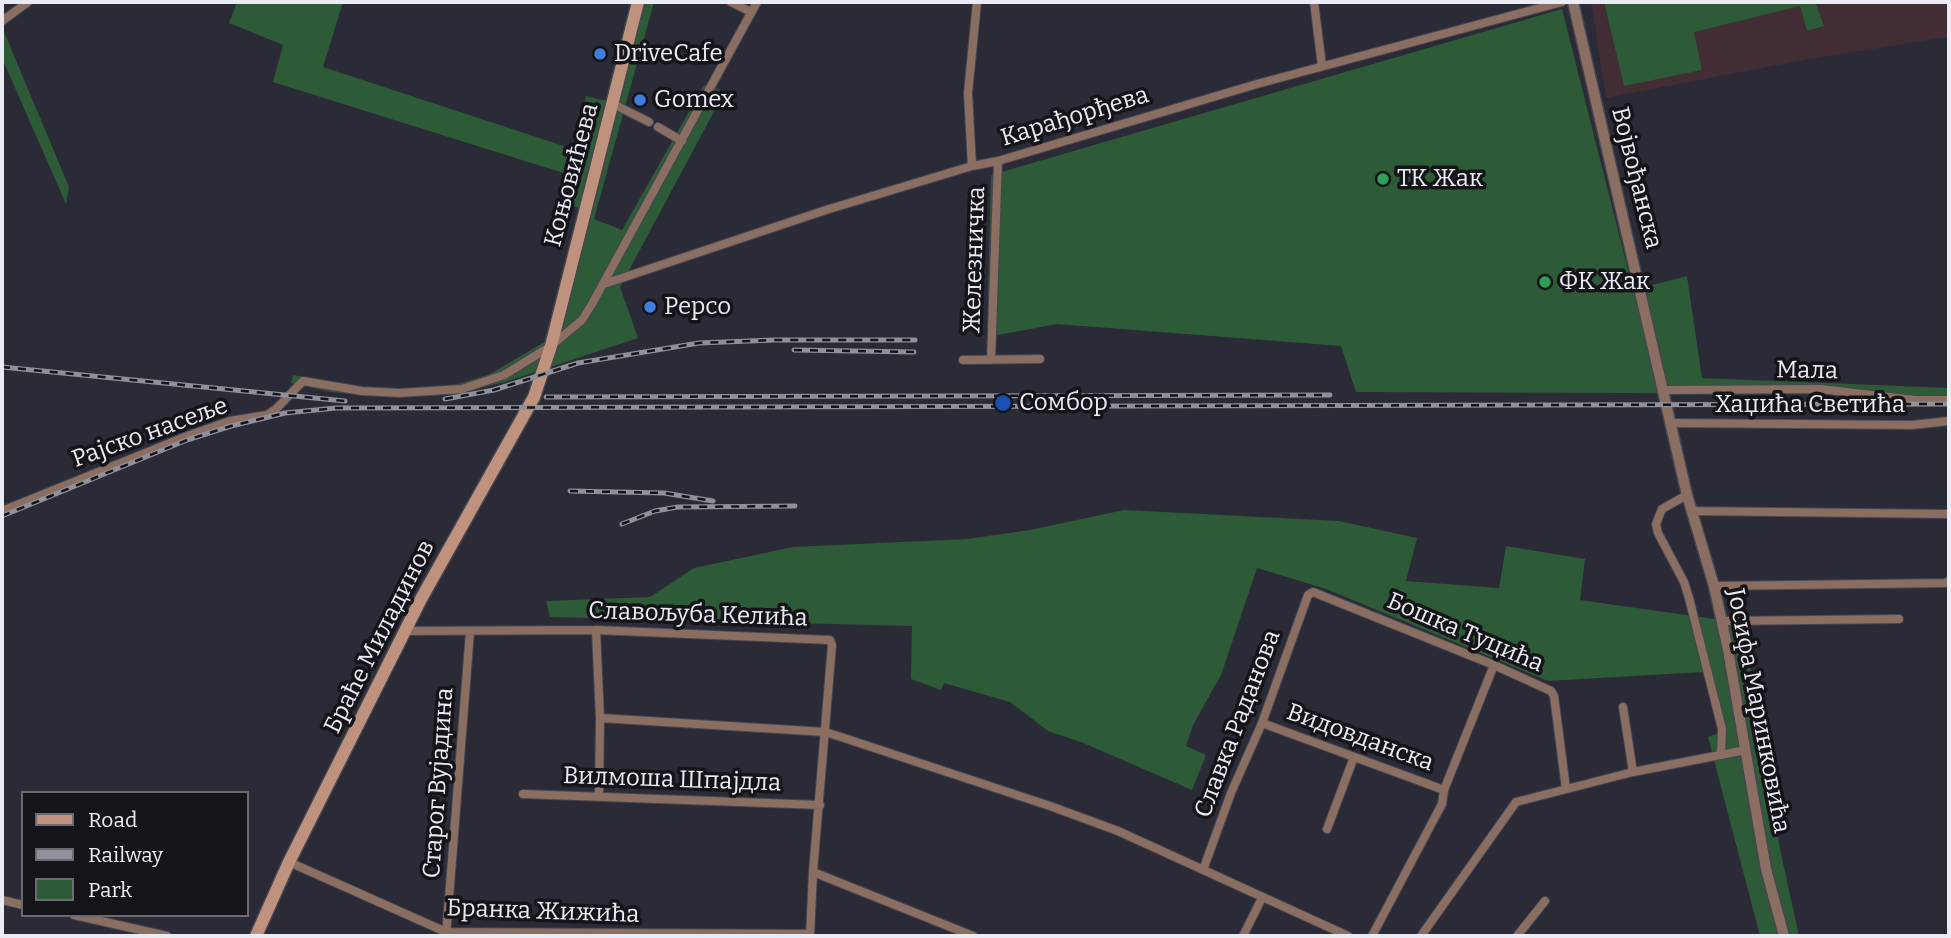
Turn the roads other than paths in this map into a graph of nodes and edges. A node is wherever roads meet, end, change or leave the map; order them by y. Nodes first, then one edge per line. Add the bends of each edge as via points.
1 (28, 2) edge
2 (638, 2) edge
3 (731, 2) edge
4 (757, 2) edge
5 (978, 2) edge
6 (1314, 2) edge
7 (1562, 2) edge
8 (1573, 2) edge
9 (751, 12) junction
10 (2, 21) edge
11 (1322, 66) junction
12 (613, 104) junction
13 (649, 122) dead end
14 (658, 127) dead end
15 (682, 141) junction
16 (998, 161) junction
17 (972, 166) junction
18 (604, 284) junction
19 (551, 346) junction
20 (1040, 359) dead end
21 (547, 360) joint
22 (963, 360) dead end
23 (991, 360) junction
24 (1663, 390) junction
25 (1949, 400) edge
26 (1666, 405) joint
27 (1949, 421) edge
28 (1671, 423) junction
29 (1687, 495) junction
30 (2, 511) edge
31 (1691, 511) junction
32 (1949, 514) edge
33 (1949, 580) edge
34 (1714, 586) junction
35 (1310, 593) joint
36 (1899, 619) dead end
37 (1721, 621) junction
38 (404, 631) junction
39 (596, 631) junction
40 (470, 632) junction
41 (1494, 665) junction
42 (1623, 707) dead end
43 (600, 718) junction
44 (1262, 723) junction
45 (825, 732) junction
46 (1746, 750) junction
47 (1721, 754) junction
48 (1354, 757) junction
49 (1633, 772) junction
50 (1566, 789) junction
51 (1444, 790) junction
52 (523, 794) dead end
53 (599, 796) junction
54 (820, 806) junction
55 (1328, 829) dead end
56 (289, 862) junction
57 (1203, 870) junction
58 (813, 872) junction
59 (1262, 898) junction
60 (2, 900) edge
61 (1545, 901) dead end
62 (21, 905) edge
63 (83, 917) edge
64 (446, 934) edge
65 (615, 935) edge
66 (810, 935) edge
67 (167, 936) edge
68 (256, 936) edge
69 (973, 936) edge
70 (1243, 936) edge
71 (1348, 936) edge
72 (1372, 936) edge
73 (1421, 936) edge
74 (1517, 936) edge
75 (1784, 936) edge

1 - 10 street
2 - 12 main road, Коњовићева
3 - 9 street
4 - 9 street
5 - 17 street via 968,93
6 - 11 street
7 - 11 street, Карађорђева
8 - 24 street, Војвођанска
9 - 15 street
11 - 16 street, Карађорђева
12 - 13 street
12 - 19 main road, Коњовићева
14 - 15 street
15 - 18 street
16 - 17 street, Карађорђева
16 - 23 street, Железничка
17 - 18 street, Карађорђева
18 - 19 street via 582,320
19 - 21 main road, Коњовићева
19 - 30 street, Рајско насеље via 504,375 462,389 398,393 303,381 267,415 190,435
20 - 23 street
21 - 38 main road, Браће Миладинов via 534,397
22 - 23 street
24 - 25 street, Мала via 1820,390
24 - 26 street, Војвођанска
26 - 28 street, Јосифа Маринковића
27 - 28 street, Хаџића Светића via 1912,425
28 - 29 street, Јосифа Маринковића
29 - 31 street, Јосифа Маринковића
29 - 47 street, Јосифа Маринковића via 1662,509 1656,524 1689,598 1722,729
31 - 32 street
31 - 34 street, Јосифа Маринковића
33 - 34 street
34 - 37 street, Јосифа Маринковића
35 - 41 street, Бошка Туцића
35 - 44 street, Славка Раданова
36 - 37 street
37 - 46 street, Јосифа Маринковића
38 - 40 street, Славољуба Келића
38 - 56 main road, Браће Миладинов
39 - 40 street, Славољуба Келића
39 - 43 street
39 - 45 street, Славољуба Келића via 830,640
40 - 64 street, Старог Вујадина
41 - 50 street, Бошка Туцића via 1544,686 1554,696
41 - 51 street
42 - 49 street
43 - 45 street
43 - 53 street
44 - 48 street, Видовданска
44 - 57 street, Славка Раданова
45 - 54 street
45 - 57 street via 1050,806
46 - 47 street
46 - 75 street, Јосифа Маринковића via 1766,869
47 - 49 street
48 - 51 street, Видовданска
48 - 55 street
49 - 50 street
50 - 73 street via 1516,802
51 - 72 street via 1443,804
52 - 53 street, Вилмоша Шпајдла
53 - 54 street, Вилмоша Шпајдла
54 - 58 street
56 - 64 street, Бранка Жижића
56 - 68 main road, Браће Миладинов
57 - 59 street
58 - 66 street
58 - 69 street
59 - 70 street
59 - 71 street
60 - 62 street
61 - 74 street
63 - 67 street
64 - 65 street, Бранка Жижића
65 - 66 street, Бранка Жижића

